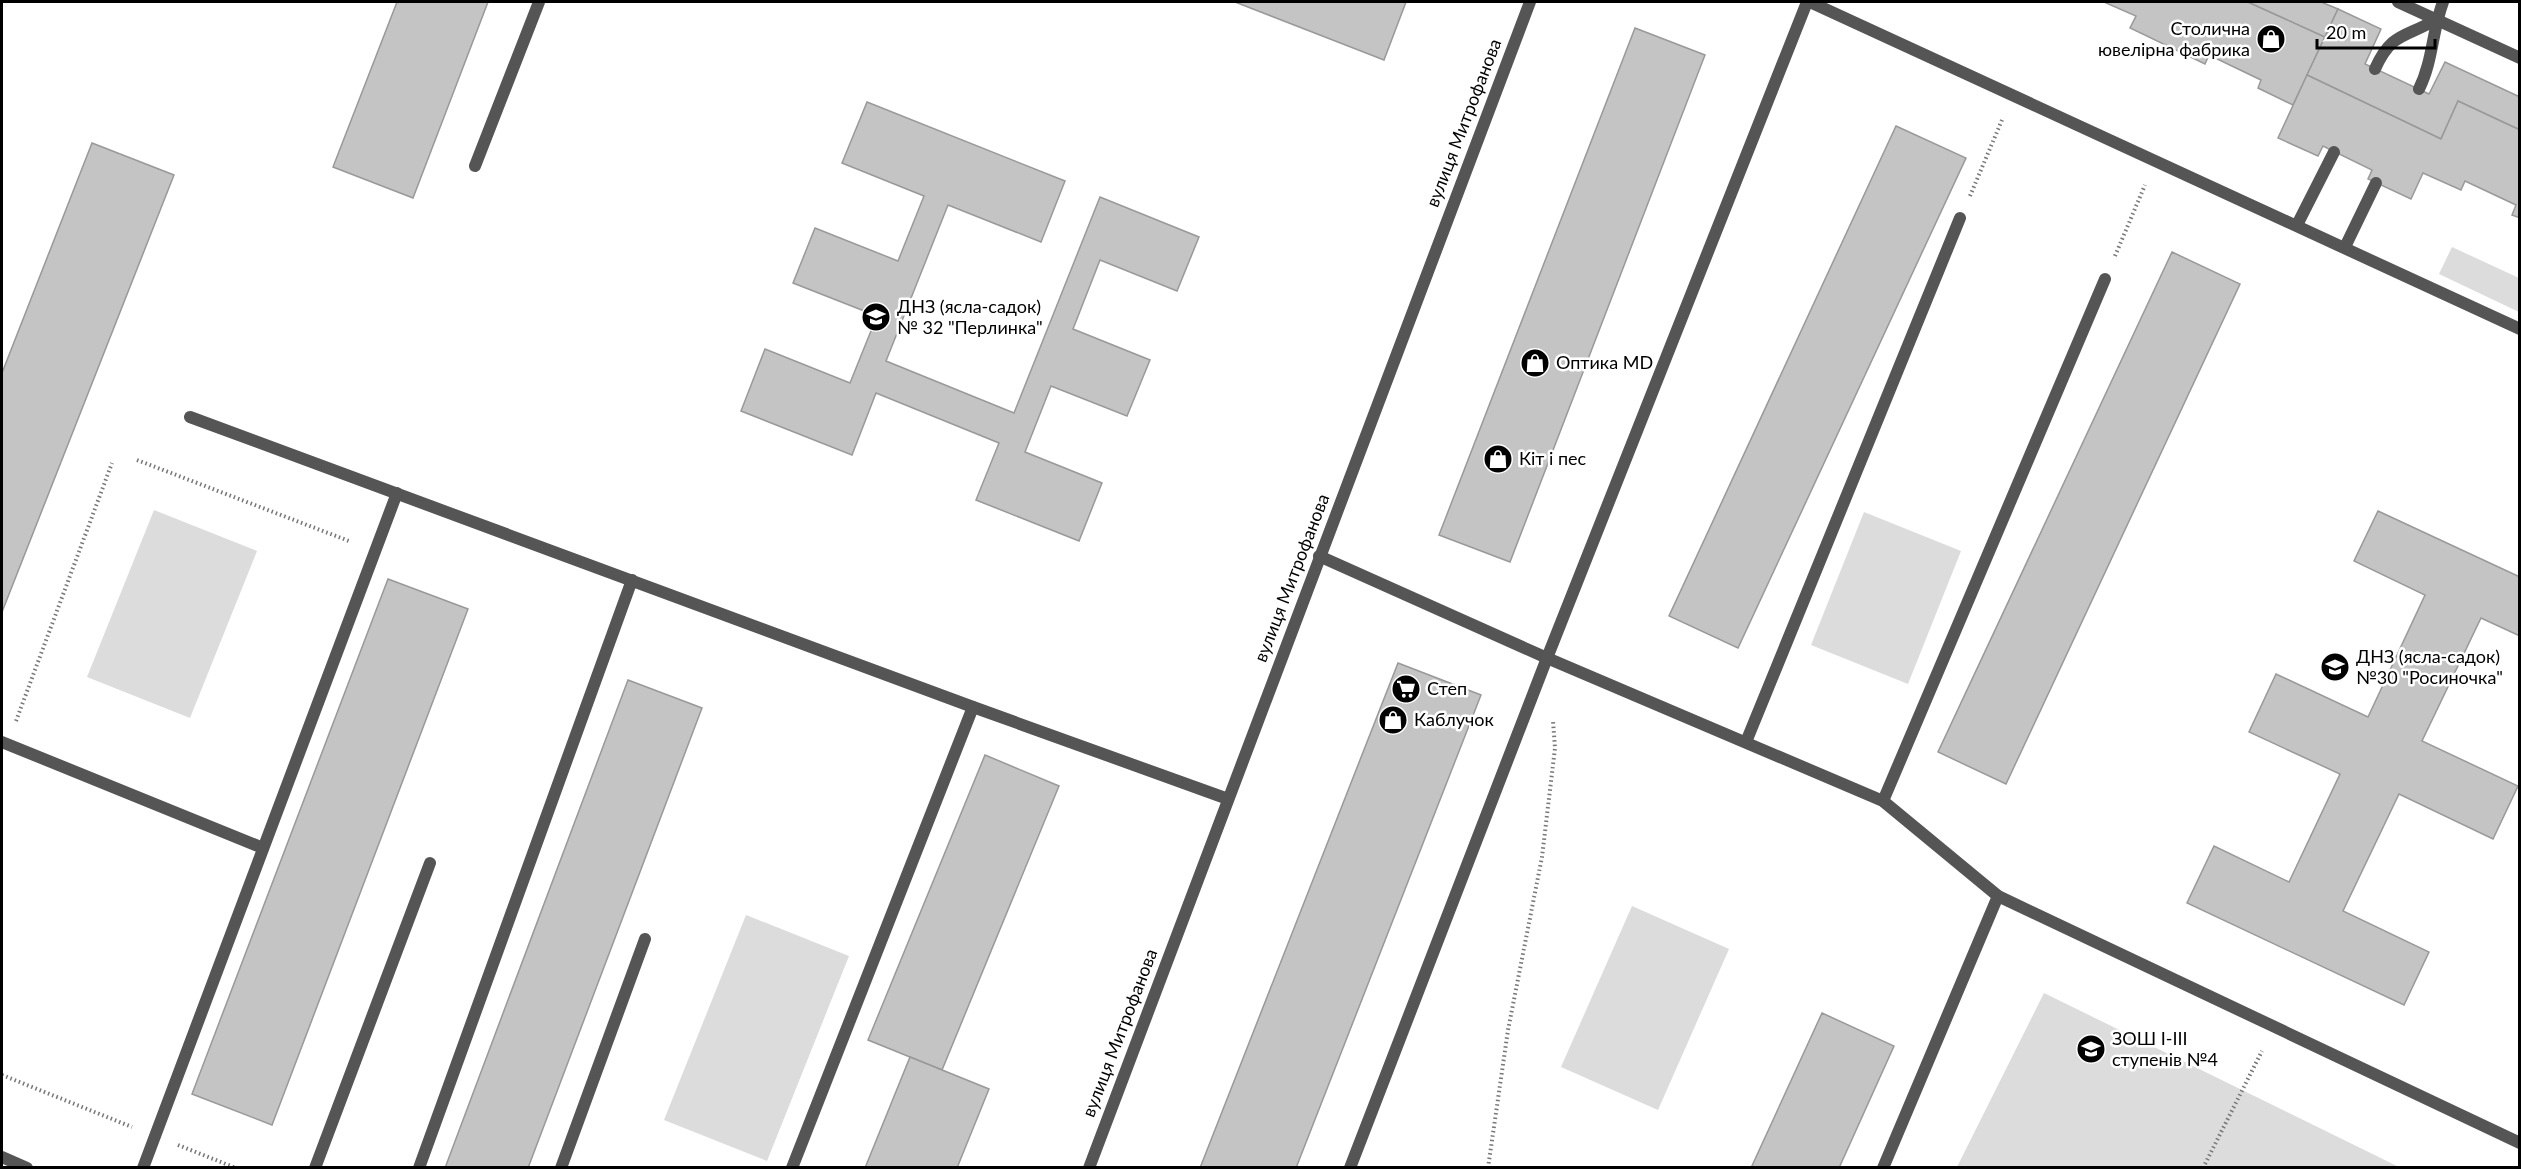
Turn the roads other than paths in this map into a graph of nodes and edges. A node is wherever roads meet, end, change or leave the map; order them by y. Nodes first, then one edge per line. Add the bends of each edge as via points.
1 (539, 2) edge
2 (1530, 2) edge
3 (1808, 2) edge
4 (2398, 2) edge
5 (2443, 2) edge
6 (2437, 19) junction
7 (2520, 58) edge
8 (2375, 69) dead end
9 (2419, 89) dead end
10 (2334, 152) dead end
11 (475, 166) dead end
12 (2376, 183) dead end
13 (1960, 218) road end
14 (2297, 225) junction
15 (2345, 247) junction
16 (2105, 279) road end
17 (2520, 329) edge
18 (190, 417) dead end
19 (397, 493) junction
20 (1319, 556) junction
21 (632, 580) junction
22 (1547, 658) junction
23 (973, 707) junction
24 (1746, 742) junction
25 (4, 743) edge
26 (1228, 798) junction
27 (1883, 801) junction
28 (263, 848) junction
29 (430, 863) dead end
30 (1998, 896) junction
31 (645, 939) dead end
32 (2520, 1143) edge
33 (2, 1157) edge
34 (27, 1167) edge
35 (143, 1167) edge
36 (315, 1167) edge
37 (419, 1167) edge
38 (561, 1167) edge
39 (792, 1167) edge
40 (1089, 1167) edge
41 (1350, 1167) edge
42 (1883, 1167) edge

1 - 11 street
2 - 20 street, вулиця Митрофанова
3 - 14 street
3 - 22 street
4 - 6 street
5 - 6 street
6 - 7 street
6 - 8 street via 2393,40
6 - 9 street via 2429,69
10 - 14 street
12 - 15 street
13 - 24 street
14 - 15 street
15 - 17 street
16 - 27 street
18 - 19 street
19 - 21 street
19 - 28 street
20 - 22 street
20 - 26 street, вулиця Митрофанова
21 - 23 street
21 - 37 street
22 - 24 street
22 - 41 street
23 - 26 street
23 - 39 street
24 - 27 street
25 - 28 street
26 - 40 street, вулиця Митрофанова
27 - 30 street
28 - 35 street
29 - 36 street
30 - 32 street
30 - 42 street
31 - 38 street
33 - 34 street

